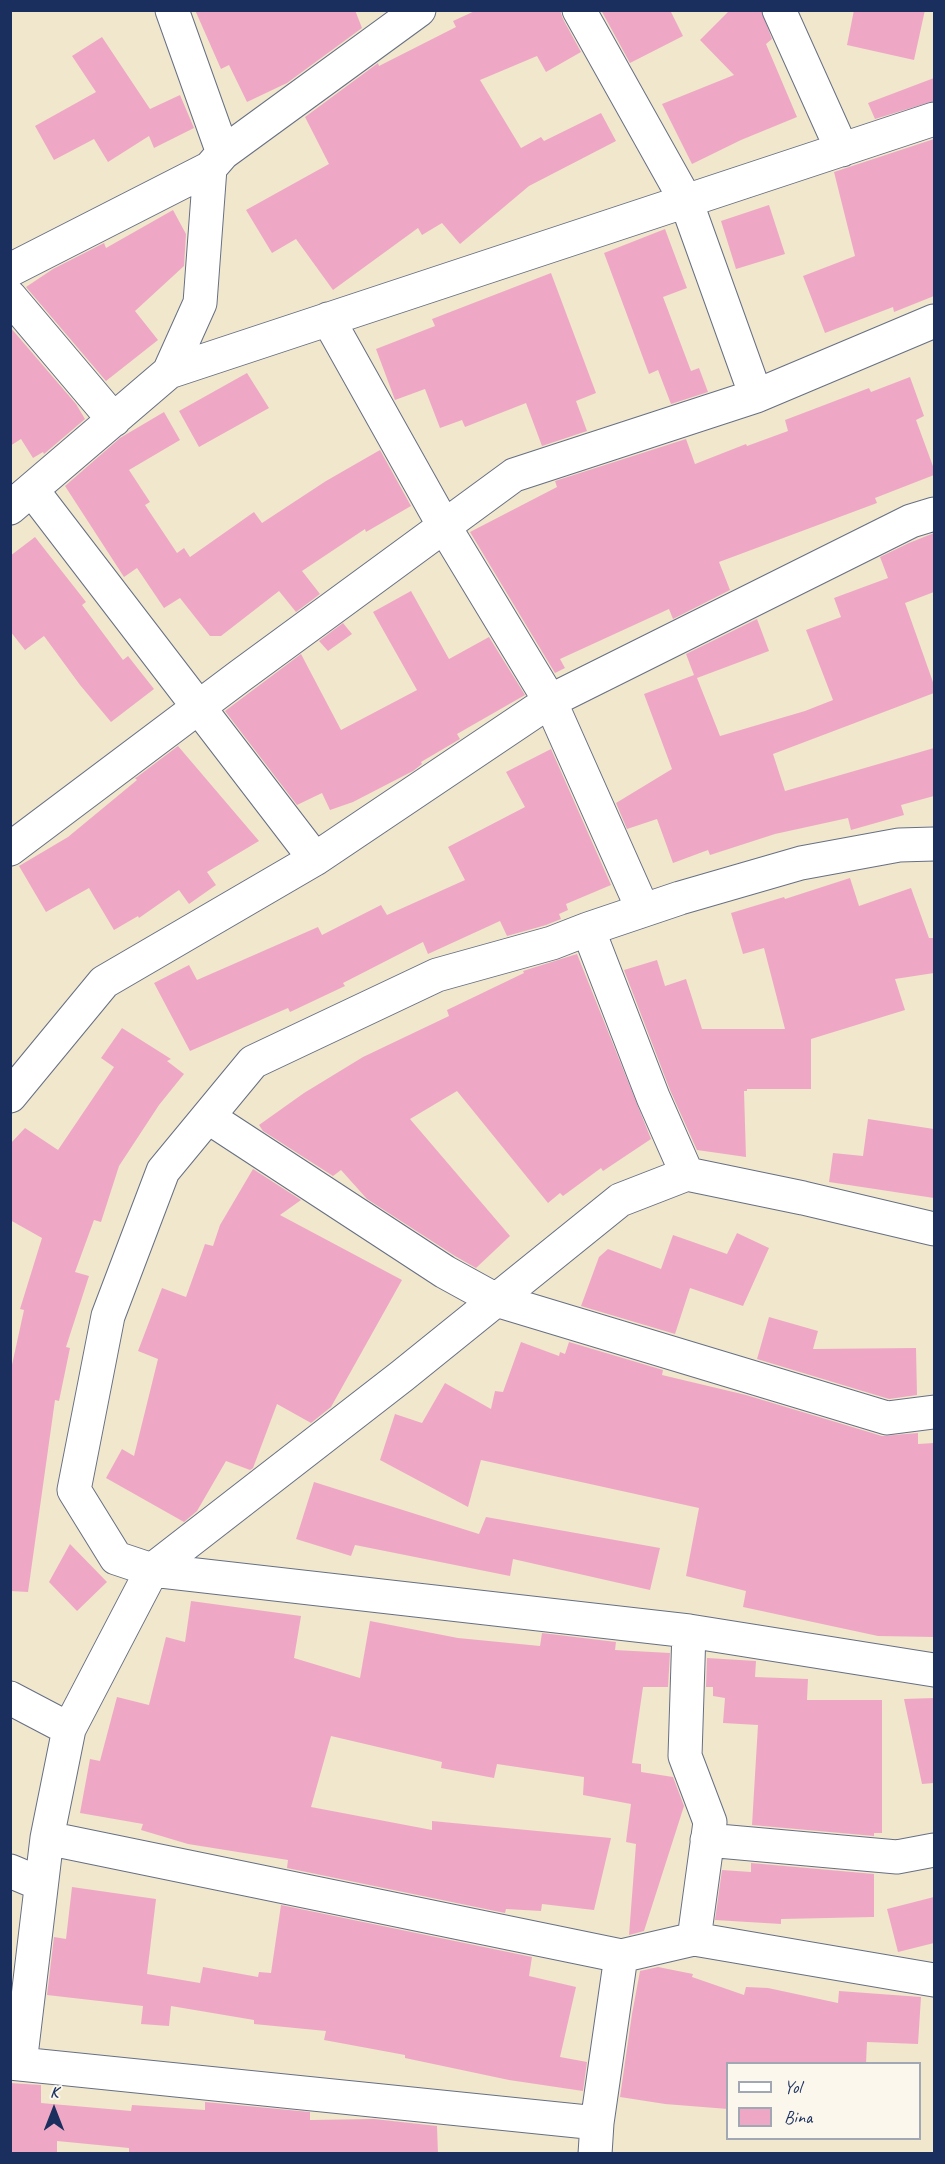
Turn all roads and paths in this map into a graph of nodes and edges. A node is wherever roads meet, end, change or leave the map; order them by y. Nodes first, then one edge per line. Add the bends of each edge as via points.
1 (172, 10) edge
2 (419, 10) edge
3 (579, 10) edge
4 (779, 10) edge
5 (934, 119) edge
6 (842, 150) junction
7 (217, 160) junction
8 (686, 201) junction
9 (10, 270) edge
10 (10, 297) edge
11 (328, 320) junction
12 (934, 325) edge
13 (168, 372) junction
14 (756, 396) junction
15 (114, 420) junction
16 (21, 499) edge
17 (934, 514) edge
18 (444, 526) junction
19 (550, 701) junction
20 (200, 707) junction
21 (934, 844) edge
22 (10, 849) edge
23 (315, 859) junction
24 (643, 910) junction
25 (588, 928) junction
26 (10, 1096) edge
27 (207, 1117) junction
28 (687, 1174) junction
29 (934, 1229) edge
30 (496, 1300) junction
31 (934, 1412) edge
32 (152, 1570) junction
33 (689, 1631) junction
34 (934, 1670) edge
35 (10, 1698) edge
36 (69, 1729) junction
37 (47, 1838) junction
38 (707, 1840) junction
39 (934, 1850) edge
40 (10, 1871) edge
41 (41, 1884) junction
42 (694, 1939) junction
43 (621, 1956) junction
44 (934, 1980) edge
45 (15, 2063) edge
46 (596, 2138) edge

1 - 7 street
2 - 7 street
3 - 8 street
4 - 6 street
5 - 6 street
6 - 8 street
7 - 9 street
7 - 13 street via 200,303
8 - 11 street
8 - 14 street
10 - 15 street
11 - 13 street
11 - 18 street
12 - 14 street
13 - 15 street
14 - 18 street via 514,475
15 - 16 street
16 - 20 street
17 - 19 street via 911,521
18 - 19 street
18 - 20 street
19 - 23 street
19 - 24 street
20 - 22 street
20 - 23 street
21 - 24 street via 899,845 801,863
23 - 26 street via 104,982
24 - 25 street
25 - 27 street via 552,943 437,975 253,1062
25 - 28 street
27 - 30 street via 445,1272
27 - 32 street via 163,1171 108,1316 74,1490 116,1558
28 - 29 street
28 - 30 street via 620,1200
30 - 31 street via 887,1418
30 - 32 street
32 - 33 street
32 - 36 street
33 - 34 street
33 - 38 street via 685,1756 710,1822
35 - 36 street
36 - 37 street
37 - 41 street
37 - 43 street
38 - 39 street via 897,1857
38 - 42 street
40 - 41 street
41 - 45 street
42 - 43 street
42 - 44 street
43 - 46 street
45 - 46 street

